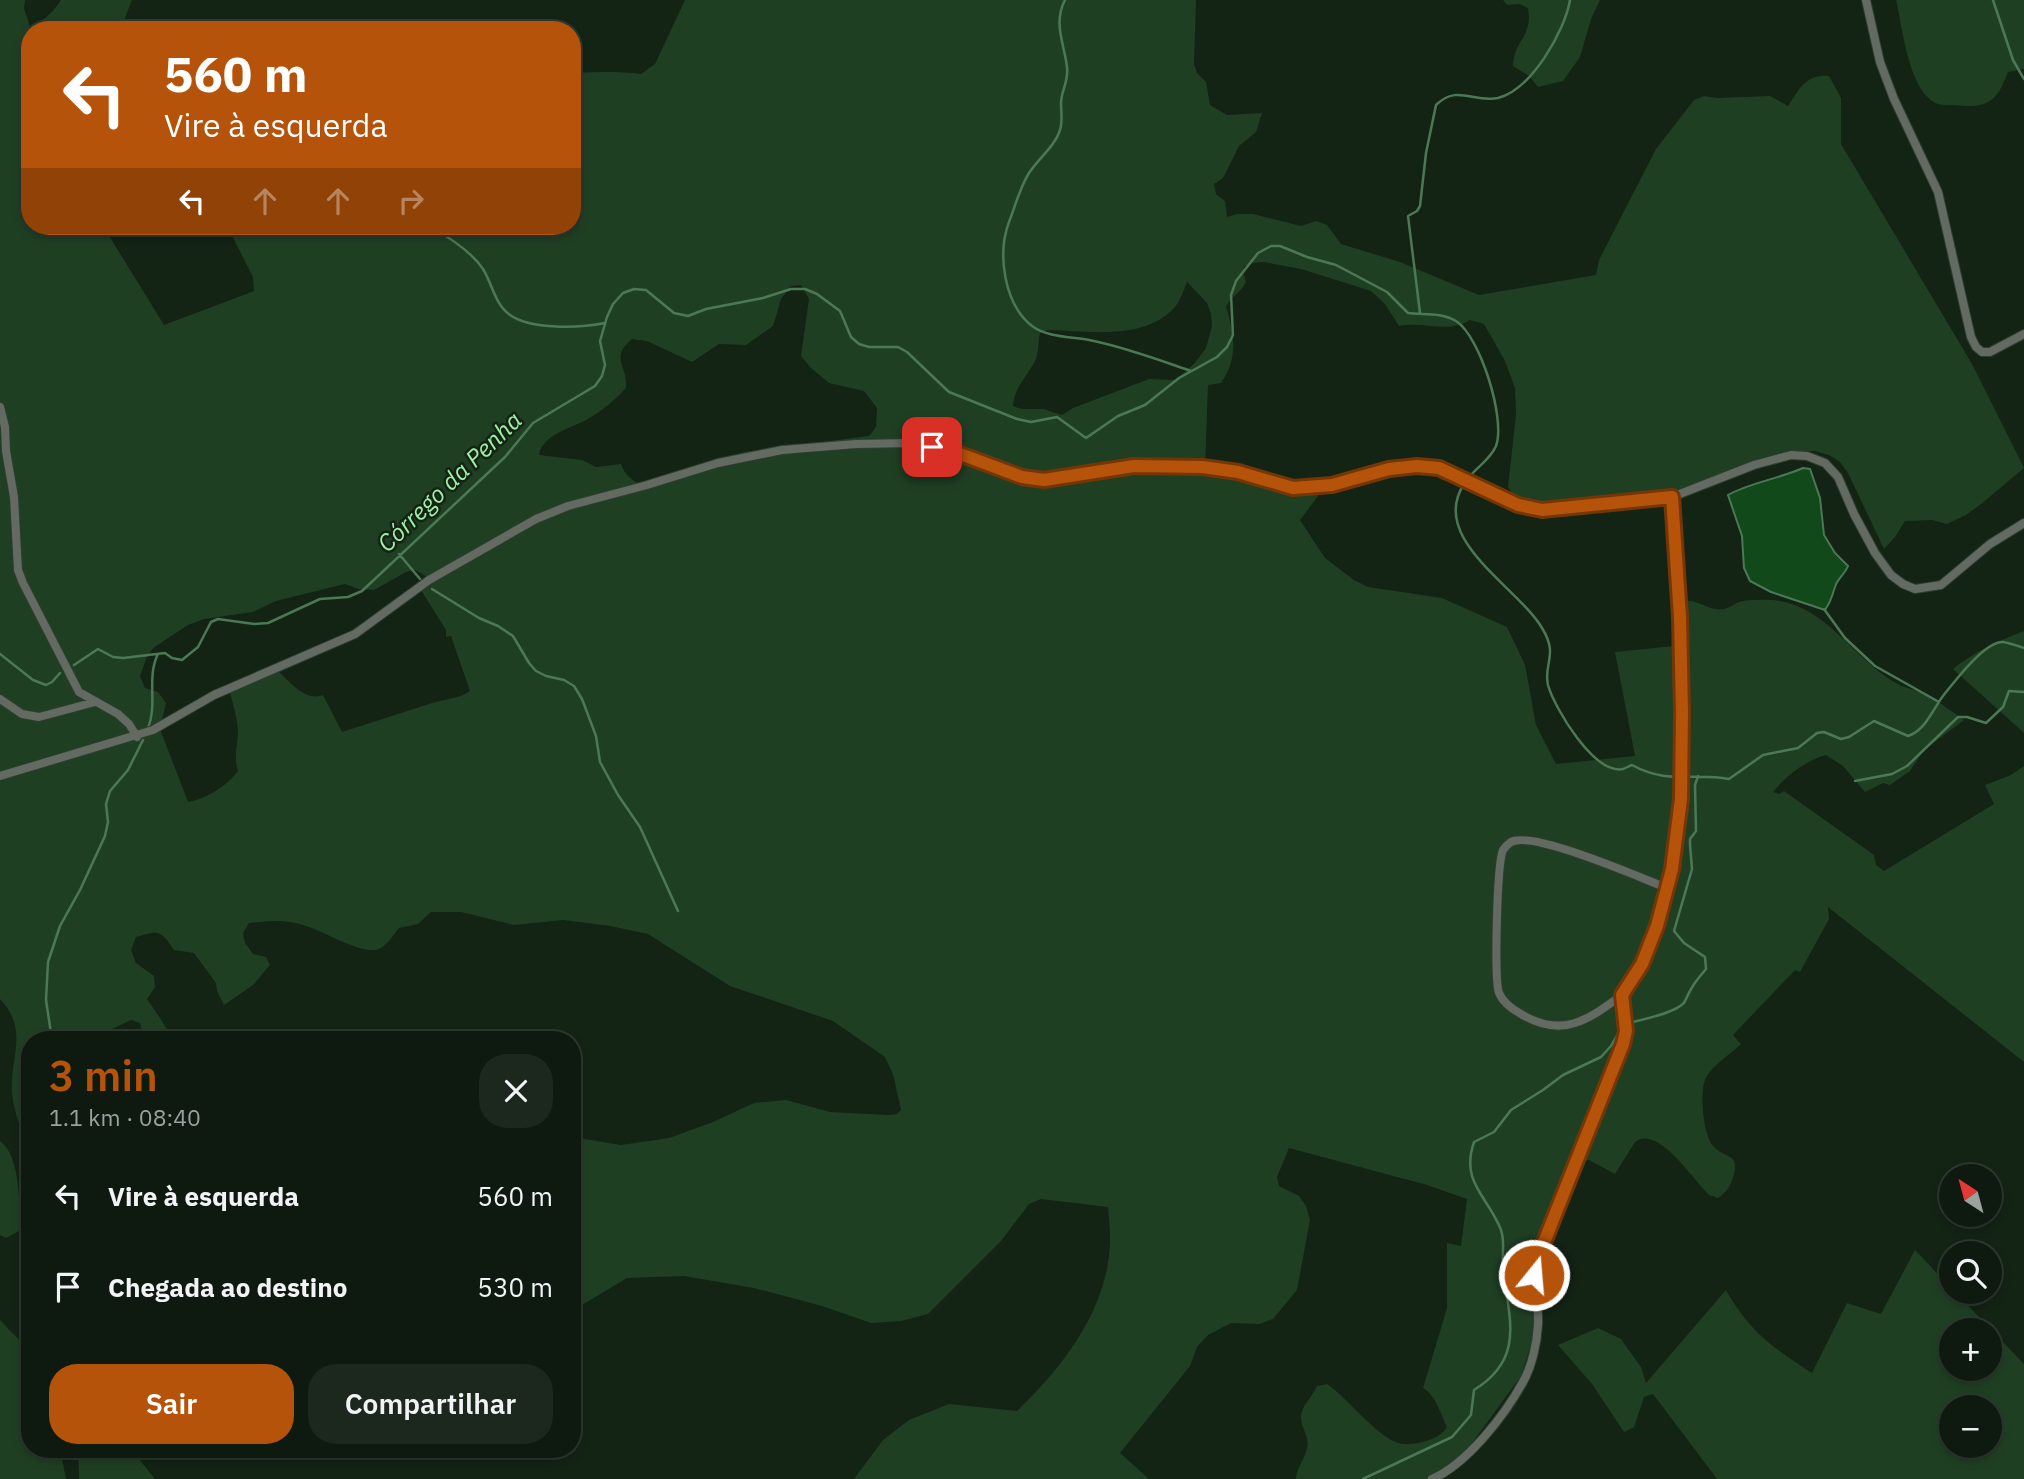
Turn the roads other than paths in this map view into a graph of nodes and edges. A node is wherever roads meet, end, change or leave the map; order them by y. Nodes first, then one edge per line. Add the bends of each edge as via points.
1 (1866, 0) edge
2 (2024, 334) edge
3 (0, 407) edge
4 (1672, 497) junction
5 (2024, 523) edge
6 (0, 699) edge
7 (95, 702) junction
8 (137, 737) junction
9 (0, 776) edge
10 (1667, 888) junction
11 (1622, 995) junction
12 (1432, 1479) edge

1 - 2 street via 1885,74 1938,192 1971,337 1982,352 1990,352
3 - 7 street via 14,497 18,570 71,679 79,692
4 - 5 street via 1755,465 1791,455 1807,456 1825,463 1838,477 1875,553 1891,575 1915,589 1941,585 1990,544
4 - 8 street via 1542,510 1518,505 1439,468 1417,466 1332,485 1293,488 1203,467 1134,466 1044,480 912,443 782,450 600,496 536,519 429,580 355,634 214,695
4 - 10 street via 1680,617 1682,772
6 - 7 street via 22,714 39,717
7 - 8 street via 118,714
8 - 9 street
10 - 11 street via 1642,964
10 - 11 street via 1556,846 1524,840 1503,849 1497,891 1496,972 1499,994 1508,1006 1545,1024 1565,1027 1581,1023
11 - 12 street via 1623,1044 1537,1260 1538,1324 1524,1381 1461,1461

